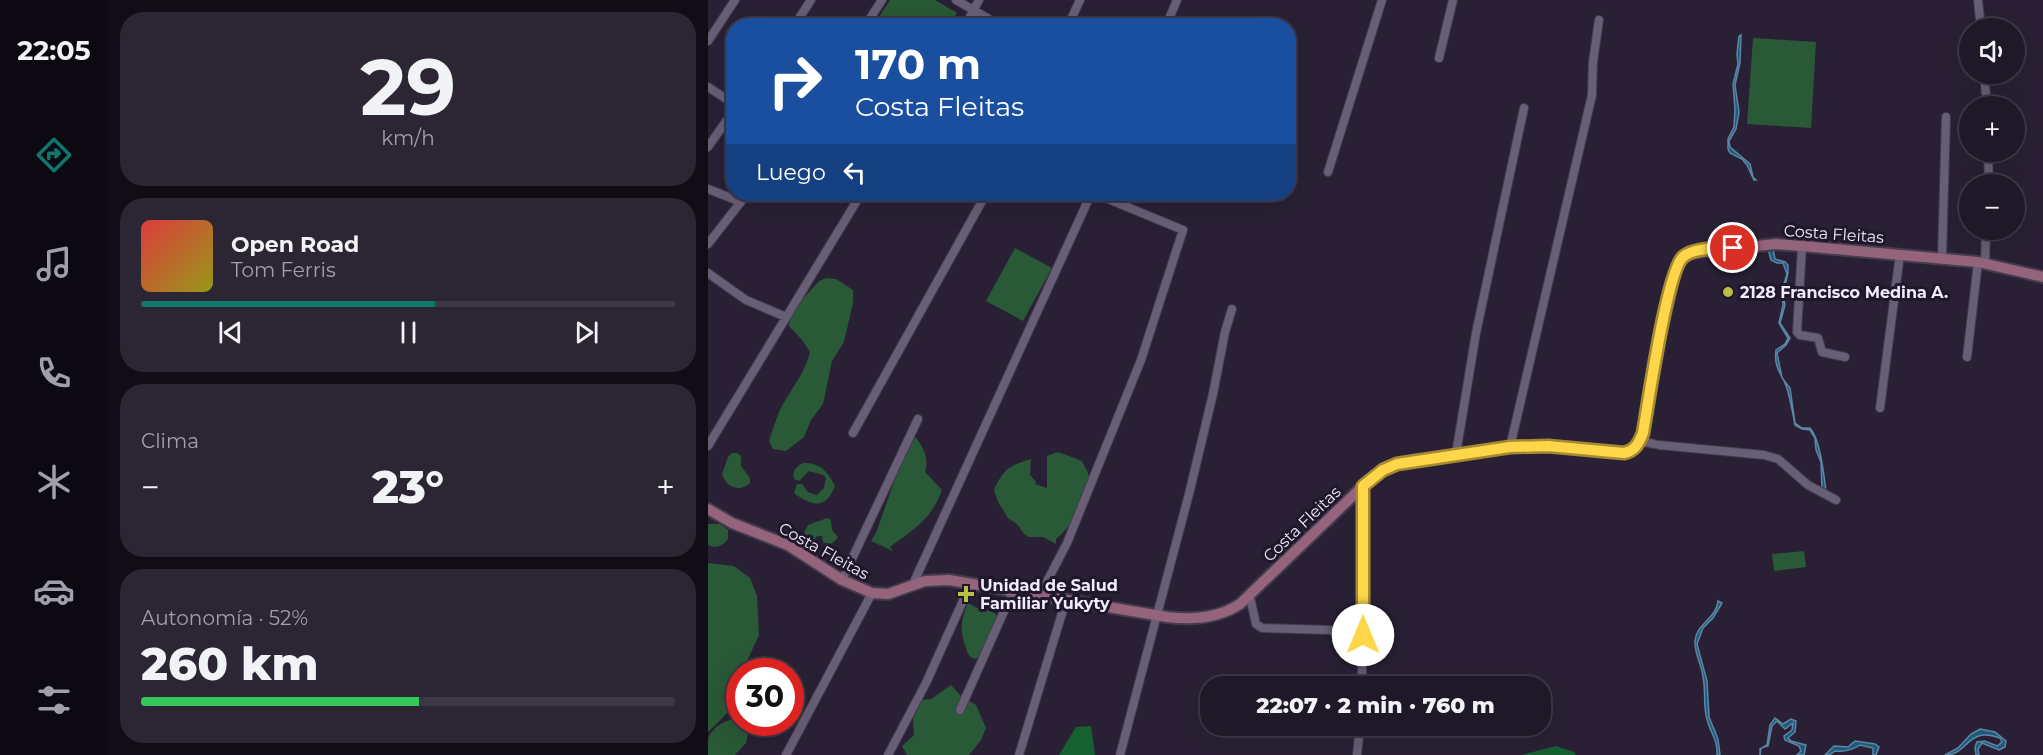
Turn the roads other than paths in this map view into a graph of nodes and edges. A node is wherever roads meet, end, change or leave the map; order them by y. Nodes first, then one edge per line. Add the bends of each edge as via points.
1 (735, 0) edge
2 (811, 0) edge
3 (882, 0) edge
4 (956, 0) edge
5 (979, 0) edge
6 (1080, 0) edge
7 (1177, 0) edge
8 (1382, 0) edge
9 (1453, 0) edge
10 (1978, 0) edge
11 (973, 11) junction
12 (799, 18) edge
13 (870, 18) edge
14 (969, 18) edge
15 (986, 18) edge
16 (1072, 18) edge
17 (1169, 18) edge
18 (1979, 18) edge
19 (1599, 20) dead end
20 (708, 41) edge
21 (1439, 58) dead end
22 (708, 87) edge
23 (726, 99) edge
24 (1524, 108) dead end
25 (1946, 117) dead end
26 (726, 121) edge
27 (708, 147) edge
28 (1328, 172) dead end
29 (708, 189) edge
30 (726, 196) edge
31 (857, 201) edge
32 (982, 201) edge
33 (1088, 201) edge
34 (1113, 201) edge
35 (741, 202) edge
36 (1985, 240) edge
37 (708, 244) edge
38 (1802, 246) junction
39 (1900, 254) junction
40 (1942, 258) junction
41 (1982, 263) junction
42 (708, 273) edge
43 (2043, 277) edge
44 (1232, 309) dead end
45 (786, 316) junction
46 (1845, 357) dead end
47 (1967, 357) dead end
48 (1880, 408) dead end
49 (918, 419) dead end
50 (854, 433) dead end
51 (711, 434) edge
52 (1640, 441) junction
53 (708, 446) edge
54 (1510, 447) junction
55 (1456, 454) junction
56 (1363, 486) junction
57 (1836, 500) dead end
58 (708, 509) edge
59 (842, 580) junction
60 (971, 583) junction
61 (913, 584) junction
62 (1013, 591) junction
63 (872, 593) junction
64 (1040, 595) junction
65 (1250, 597) junction
66 (1066, 600) junction
67 (1156, 615) junction
68 (1363, 631) junction
69 (1362, 676) edge
70 (960, 710) dead end
71 (1359, 736) edge
72 (786, 755) edge
73 (888, 755) edge
74 (1019, 755) edge
75 (1120, 755) edge
76 (1357, 755) edge

1 - 20 street
2 - 12 street
3 - 13 street
4 - 11 street
5 - 11 street
6 - 16 street
7 - 17 street
8 - 28 street
9 - 21 street
10 - 18 street
11 - 14 street
11 - 15 street
19 - 54 street via 1592,95
22 - 23 street
24 - 55 street via 1476,333
25 - 40 street
26 - 27 street
29 - 30 street
31 - 45 street
32 - 50 street
33 - 61 street
34 - 64 street via 1183,230 1141,360 1067,543
35 - 37 street
36 - 41 street
38 - 39 main road, Costa Fleitas
38 - 46 street via 1798,334 1818,338 1822,352
38 - 52 main road, Costa Fleitas via 1776,244 1698,251 1680,260 1661,331
39 - 40 main road, Costa Fleitas
39 - 48 street
40 - 41 main road, Costa Fleitas
41 - 43 main road, Costa Fleitas
41 - 47 street
42 - 45 street via 746,300
44 - 67 street
45 - 51 street
49 - 59 street
51 - 53 street
52 - 54 main road, Costa Fleitas via 1624,453
52 - 57 street via 1778,459 1808,485
54 - 55 main road, Costa Fleitas
55 - 56 main road, Costa Fleitas via 1391,465
56 - 65 main road, Costa Fleitas
56 - 68 street
58 - 59 main road, Costa Fleitas via 737,525 788,544
59 - 63 main road, Costa Fleitas
60 - 61 main road, Costa Fleitas via 935,579
60 - 62 main road, Costa Fleitas
60 - 73 street via 926,684
61 - 63 main road, Costa Fleitas via 888,594
62 - 64 main road, Costa Fleitas
62 - 70 street
63 - 72 street
64 - 66 main road, Costa Fleitas
65 - 67 main road, Costa Fleitas via 1232,609 1208,616
65 - 68 street via 1256,624 1262,628
66 - 67 main road, Costa Fleitas
66 - 74 street
67 - 75 street
68 - 69 street
71 - 76 street

